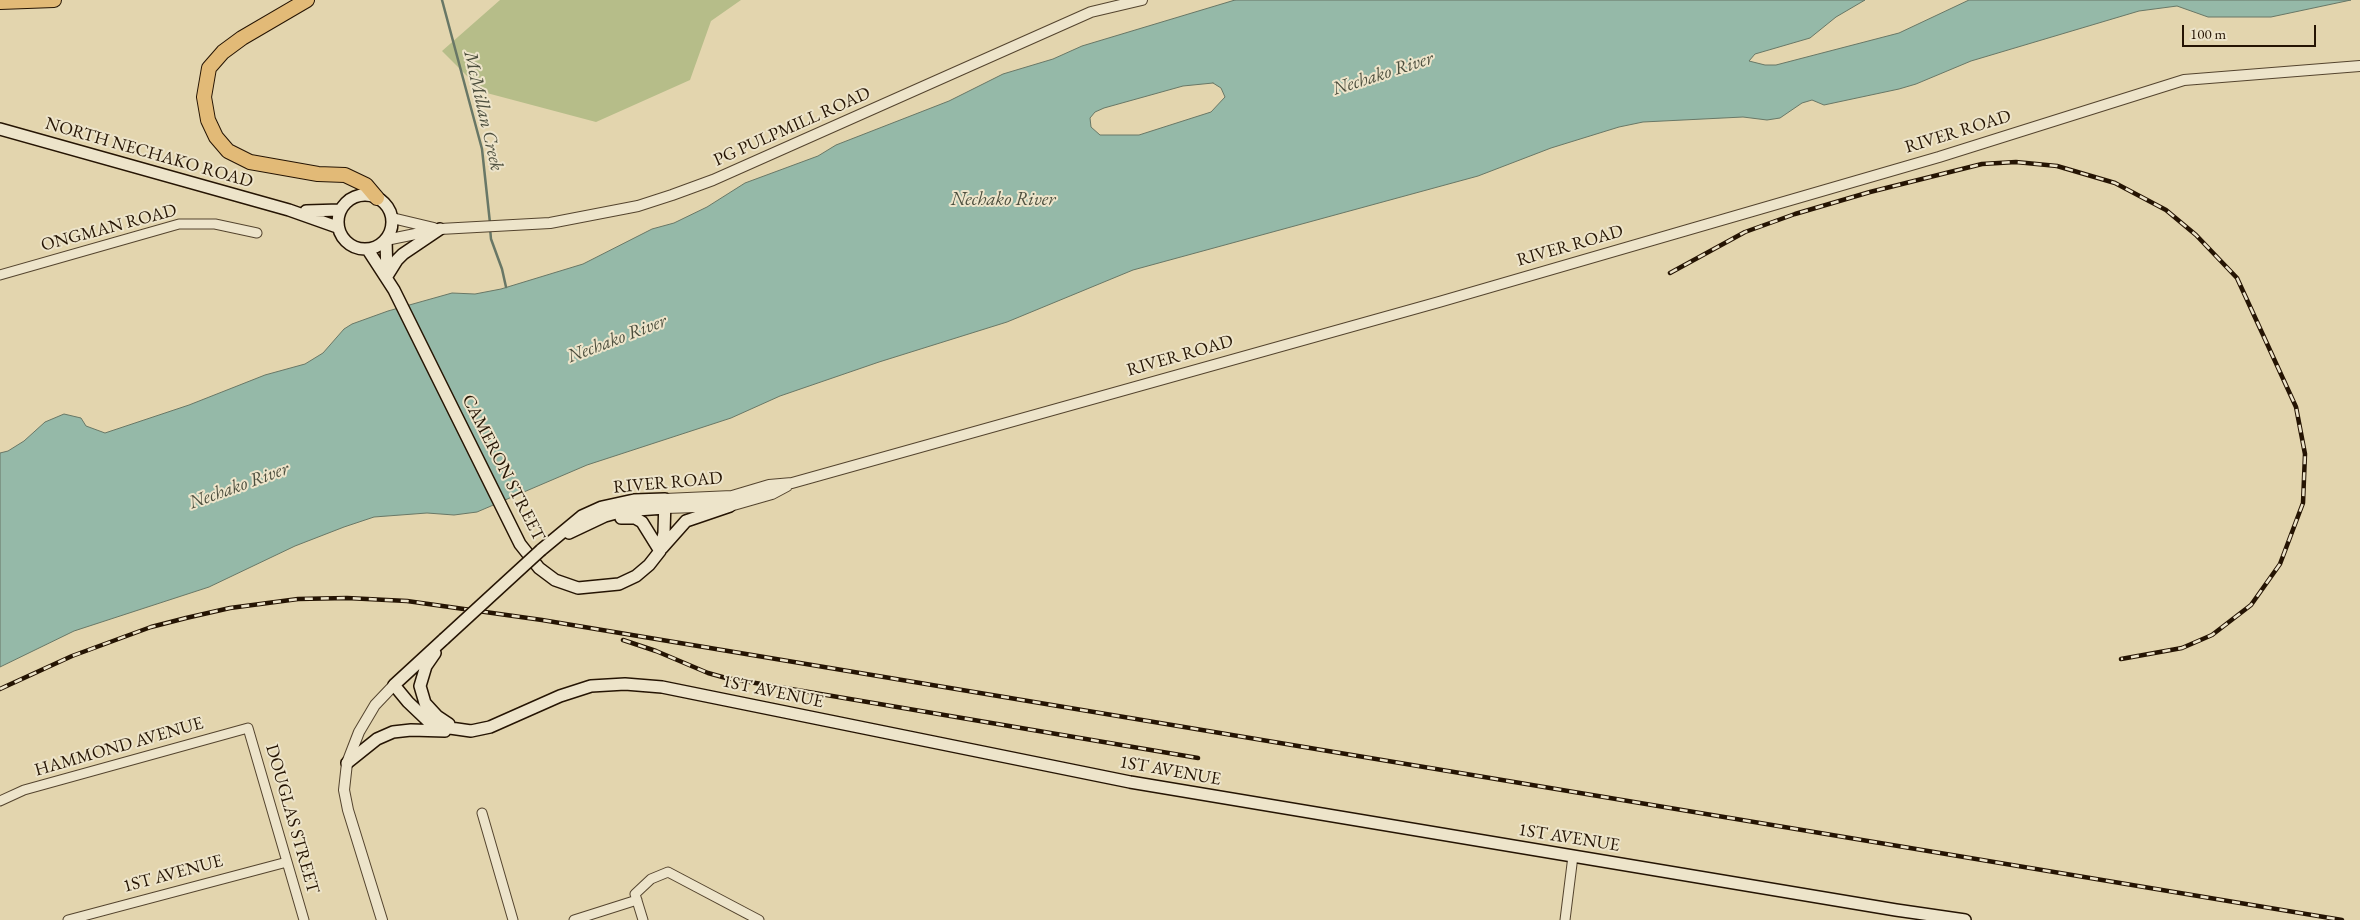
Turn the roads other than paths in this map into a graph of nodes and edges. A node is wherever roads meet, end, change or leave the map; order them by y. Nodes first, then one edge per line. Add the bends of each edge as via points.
1 (54, 0) edge
2 (307, 0) edge
3 (1142, 0) edge
4 (0, 2) edge
5 (2360, 66) edge
6 (0, 129) edge
7 (377, 198) junction
8 (289, 210) junction
9 (340, 210) junction
10 (392, 218) junction
11 (338, 227) junction
12 (440, 229) junction
13 (257, 233) dead end
14 (386, 240) junction
15 (368, 250) junction
16 (0, 275) edge
17 (387, 276) junction
18 (792, 483) junction
19 (665, 503) junction
20 (730, 506) junction
21 (586, 525) junction
22 (556, 538) junction
23 (660, 551) junction
24 (444, 639) junction
25 (394, 685) junction
26 (248, 728) joint
27 (459, 730) junction
28 (347, 763) junction
29 (0, 801) edge
30 (482, 813) dead end
31 (1573, 856) junction
32 (288, 862) junction
33 (637, 900) junction
34 (1895, 915) edge
35 (68, 920) edge
36 (304, 920) edge
37 (382, 920) edge
38 (513, 920) edge
39 (574, 920) edge
40 (643, 920) edge
41 (759, 920) edge
42 (1565, 920) edge
43 (1965, 920) edge

1 - 4 highway
2 - 7 highway via 223,52 210,68 204,97 208,120 228,151 250,162 318,174 345,175 366,185
3 - 12 street, PG PULPMILL ROAD via 1091,12 672,196 550,223
5 - 18 street, RIVER ROAD via 2184,80 1939,156 1439,302
6 - 8 main road, NORTH NECHAKO ROAD
7 - 9 main road via 369,195 352,198
7 - 10 main road
8 - 9 main road, NORTH NECHAKO ROAD
8 - 11 main road, NORTH NECHAKO ROAD
9 - 11 main road
10 - 12 street
10 - 14 main road
11 - 15 main road via 346,243
12 - 14 street
12 - 17 main road via 396,260
13 - 16 street, ONGMAN ROAD via 215,224 179,224
14 - 15 main road
14 - 17 main road
15 - 17 main road
17 - 23 main road, CAMERON STREET via 520,544 539,568 555,580 578,588 619,584 636,576
18 - 19 street, RIVER ROAD via 769,485 732,496
18 - 20 street, RIVER ROAD via 772,494
19 - 20 street, RIVER ROAD
19 - 21 main road, RIVER ROAD via 604,516
19 - 22 main road, RIVER ROAD via 634,500 602,507 582,516
19 - 23 main road
20 - 23 main road, CAMERON STREET via 686,521
21 - 22 main road, RIVER ROAD
21 - 23 main road via 635,518 642,522
22 - 24 main road, RIVER ROAD, bridge
24 - 25 main road, RIVER ROAD
24 - 27 main road via 426,666 420,686 425,703 437,716
25 - 27 main road, 1ST AVENUE via 429,722
25 - 28 street via 375,705 359,732
26 - 29 street, HAMMOND AVENUE via 24,790
26 - 32 street, DOUGLAS STREET
27 - 28 main road via 393,732 377,739
27 - 31 main road, 1ST AVENUE via 490,727 591,686 662,687 1130,782
28 - 37 street via 344,790 348,810
30 - 38 street
31 - 34 main road, 1ST AVENUE
31 - 42 street
32 - 35 street, 1ST AVENUE
32 - 36 street, DOUGLAS STREET
33 - 39 street
33 - 40 street
33 - 41 street via 635,894 651,879 668,872
34 - 43 main road, 1ST AVENUE

